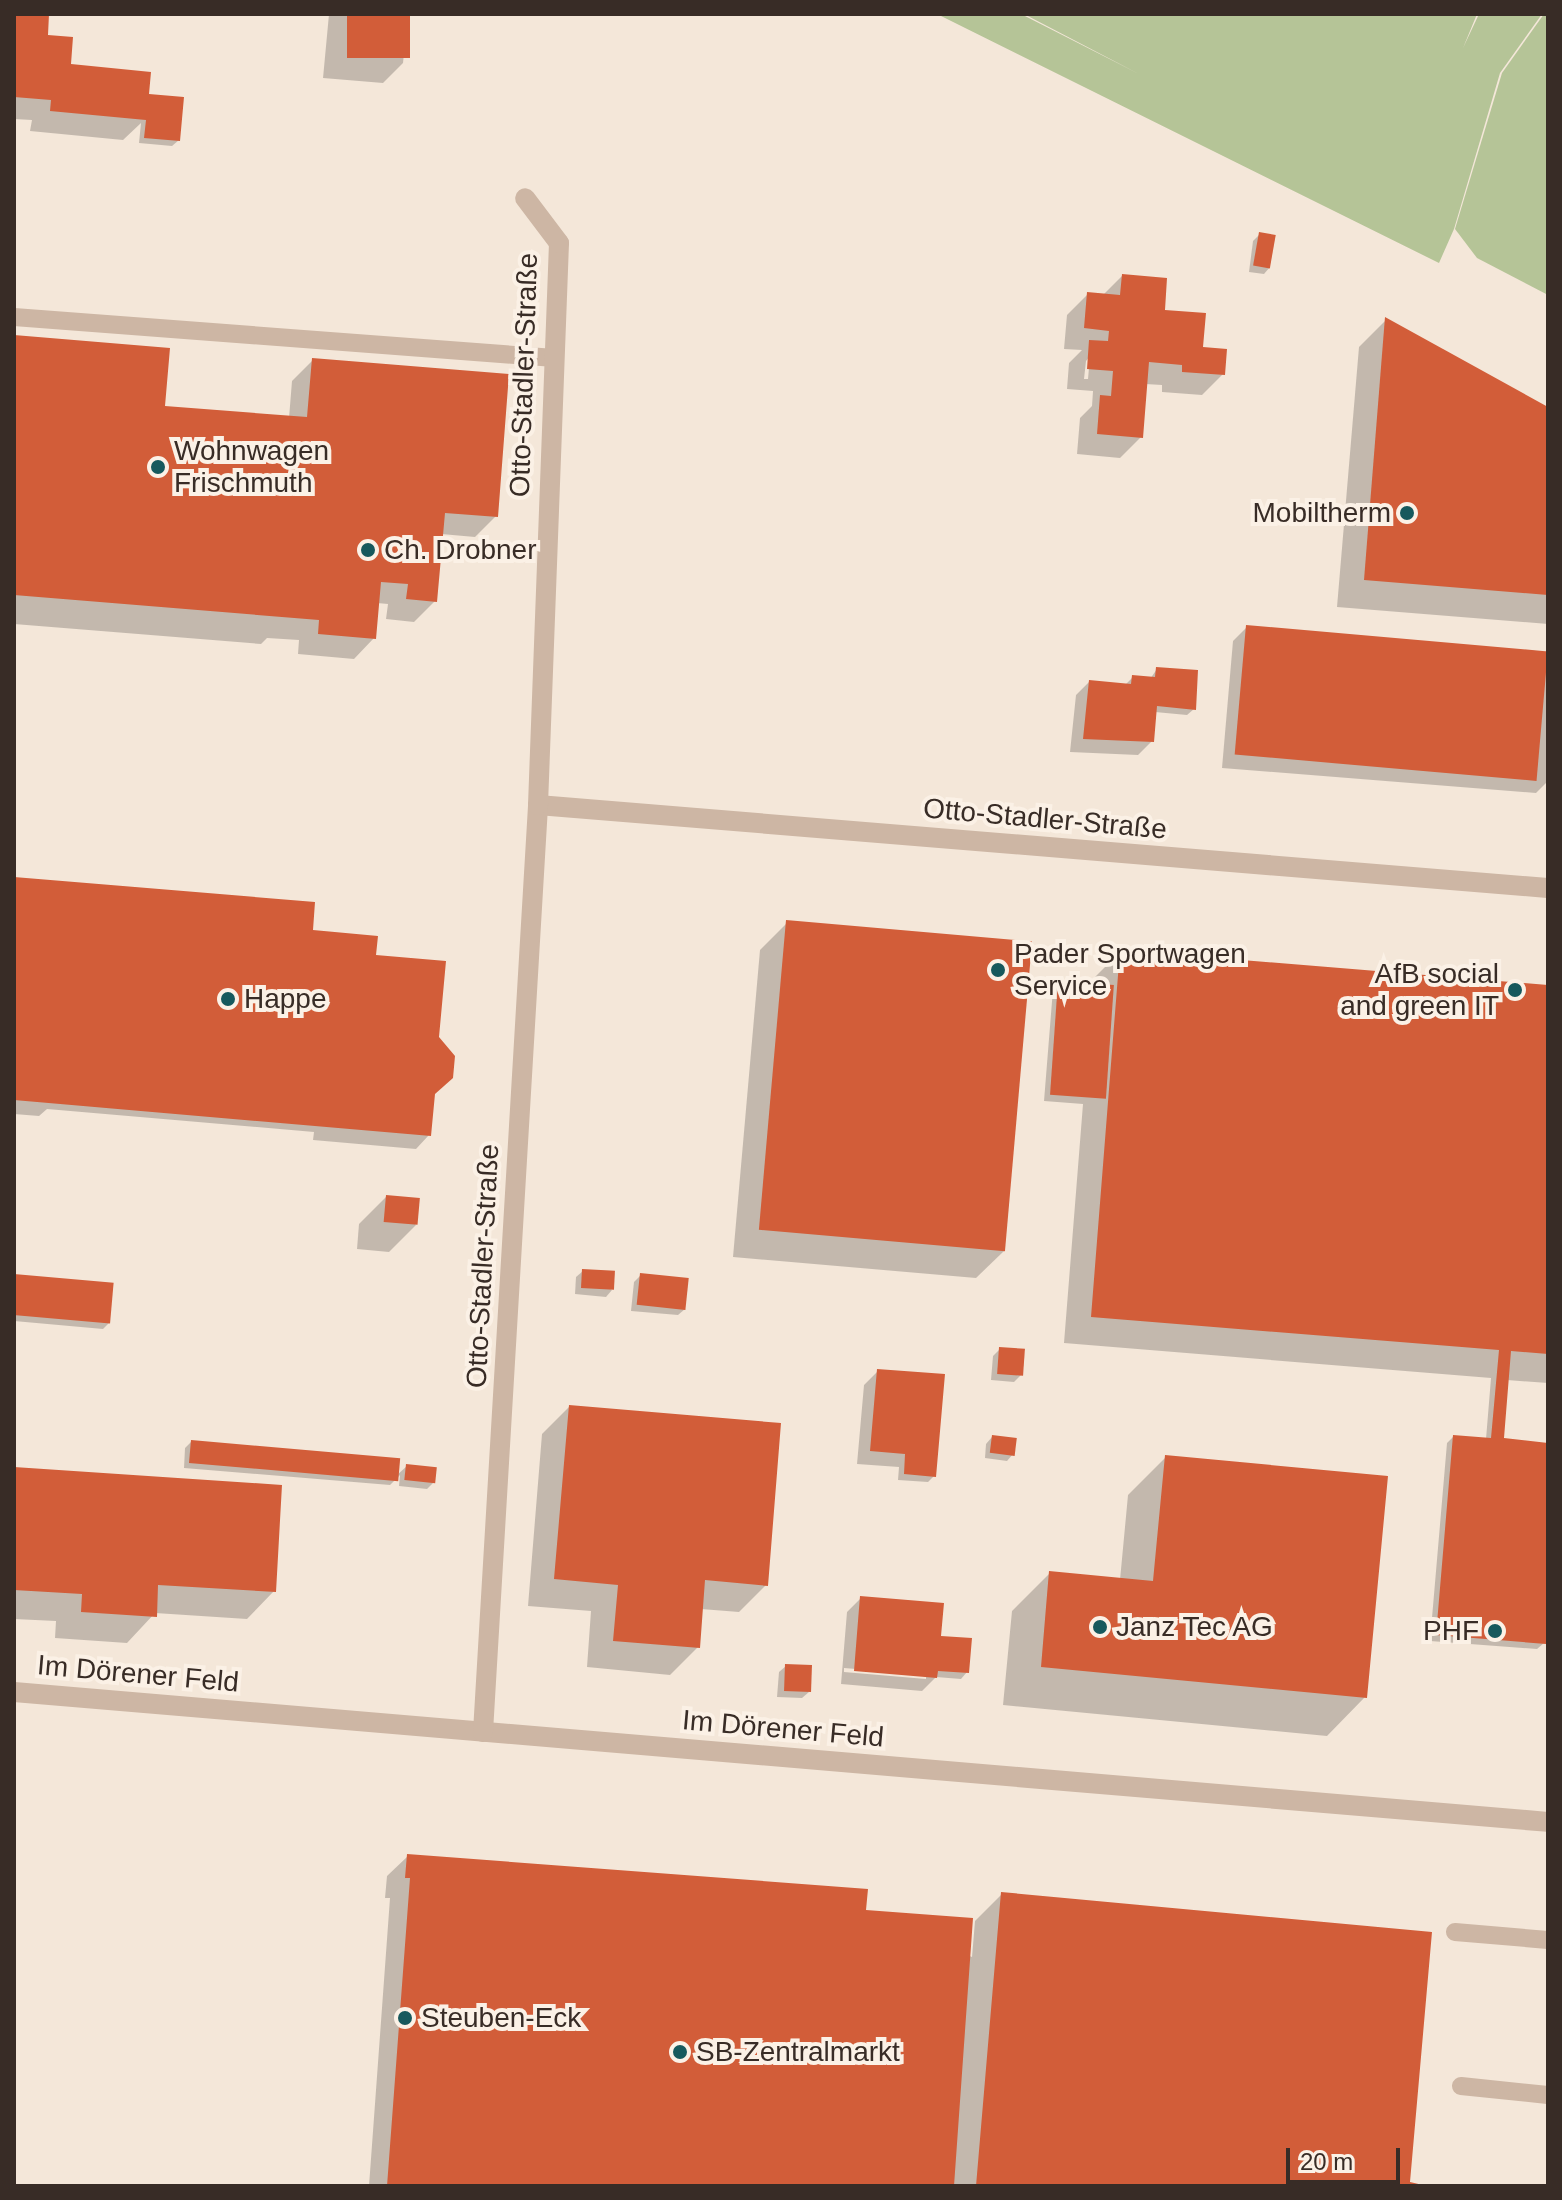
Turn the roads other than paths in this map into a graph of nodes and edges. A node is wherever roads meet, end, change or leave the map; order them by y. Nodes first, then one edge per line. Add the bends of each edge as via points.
1 (525, 198) dead end
2 (14, 317) edge
3 (554, 358) junction
4 (538, 805) junction
5 (1548, 888) edge
6 (14, 1692) edge
7 (483, 1732) junction
8 (1548, 1822) edge
9 (1455, 1932) dead end
10 (1548, 1940) edge
11 (1461, 2086) dead end
12 (1548, 2095) edge

1 - 3 street, Otto-Stadler-Straße via 559,243
2 - 3 lane
3 - 4 street, Otto-Stadler-Straße
4 - 5 street, Otto-Stadler-Straße
4 - 7 street, Otto-Stadler-Straße
6 - 7 street, Im Dörener Feld
7 - 8 street, Im Dörener Feld
9 - 10 lane
11 - 12 lane

